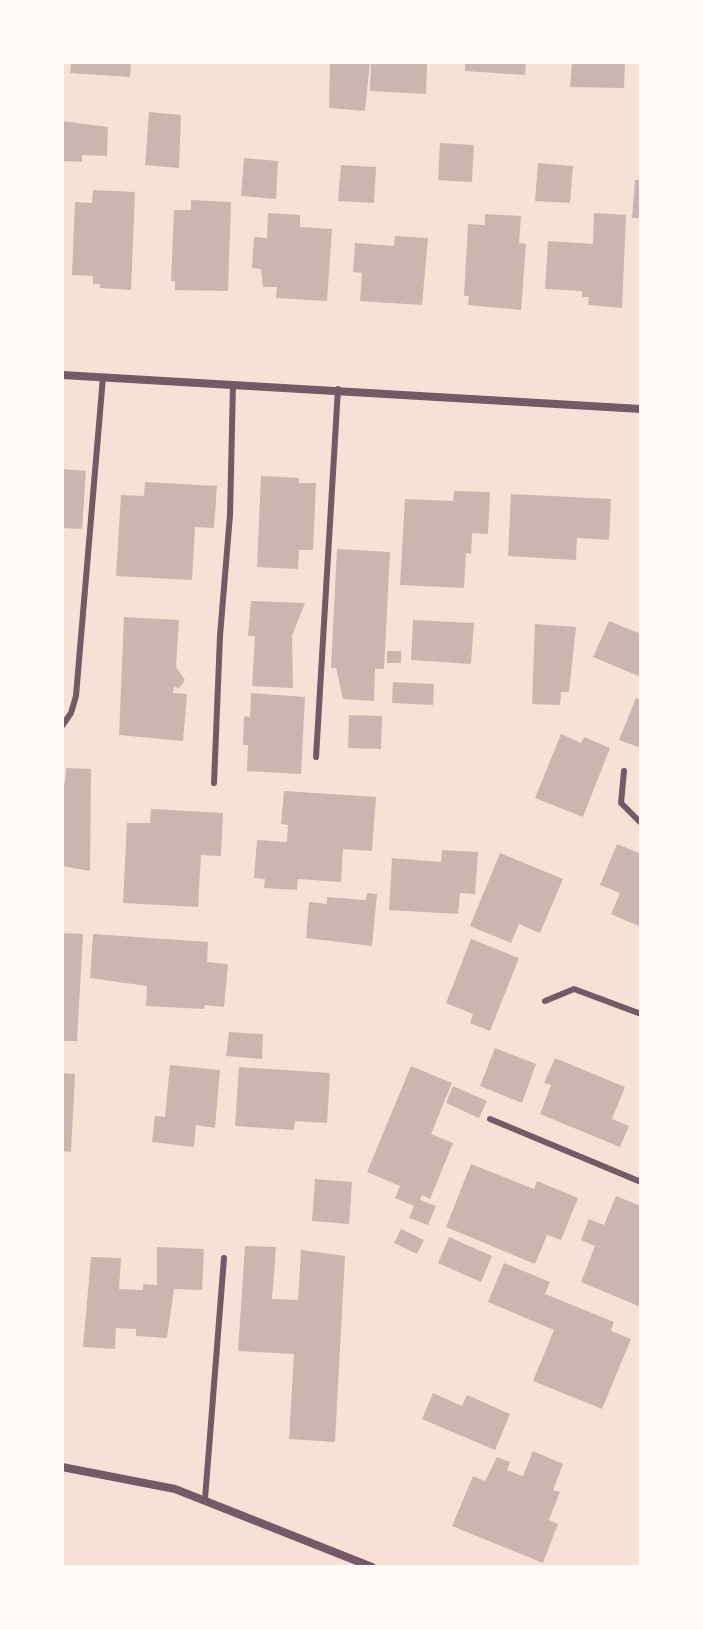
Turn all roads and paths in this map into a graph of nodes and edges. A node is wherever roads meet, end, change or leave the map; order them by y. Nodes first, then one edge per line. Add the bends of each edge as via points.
1 (62, 375) edge
2 (103, 377) junction
3 (233, 384) junction
4 (338, 389) junction
5 (641, 409) edge
6 (62, 726) edge
7 (316, 757) dead end
8 (624, 771) dead end
9 (214, 783) dead end
10 (641, 823) edge
11 (545, 1001) dead end
12 (641, 1014) edge
13 (490, 1119) dead end
14 (641, 1182) edge
15 (224, 1258) dead end
16 (62, 1467) edge
17 (205, 1499) junction
18 (372, 1567) edge

1 - 2 street
2 - 3 street
2 - 6 lane via 76,696
3 - 4 street
3 - 9 lane
4 - 5 street
4 - 7 lane
8 - 10 lane via 621,803
11 - 12 lane via 574,989
13 - 14 lane
15 - 17 lane
16 - 17 street
17 - 18 street

